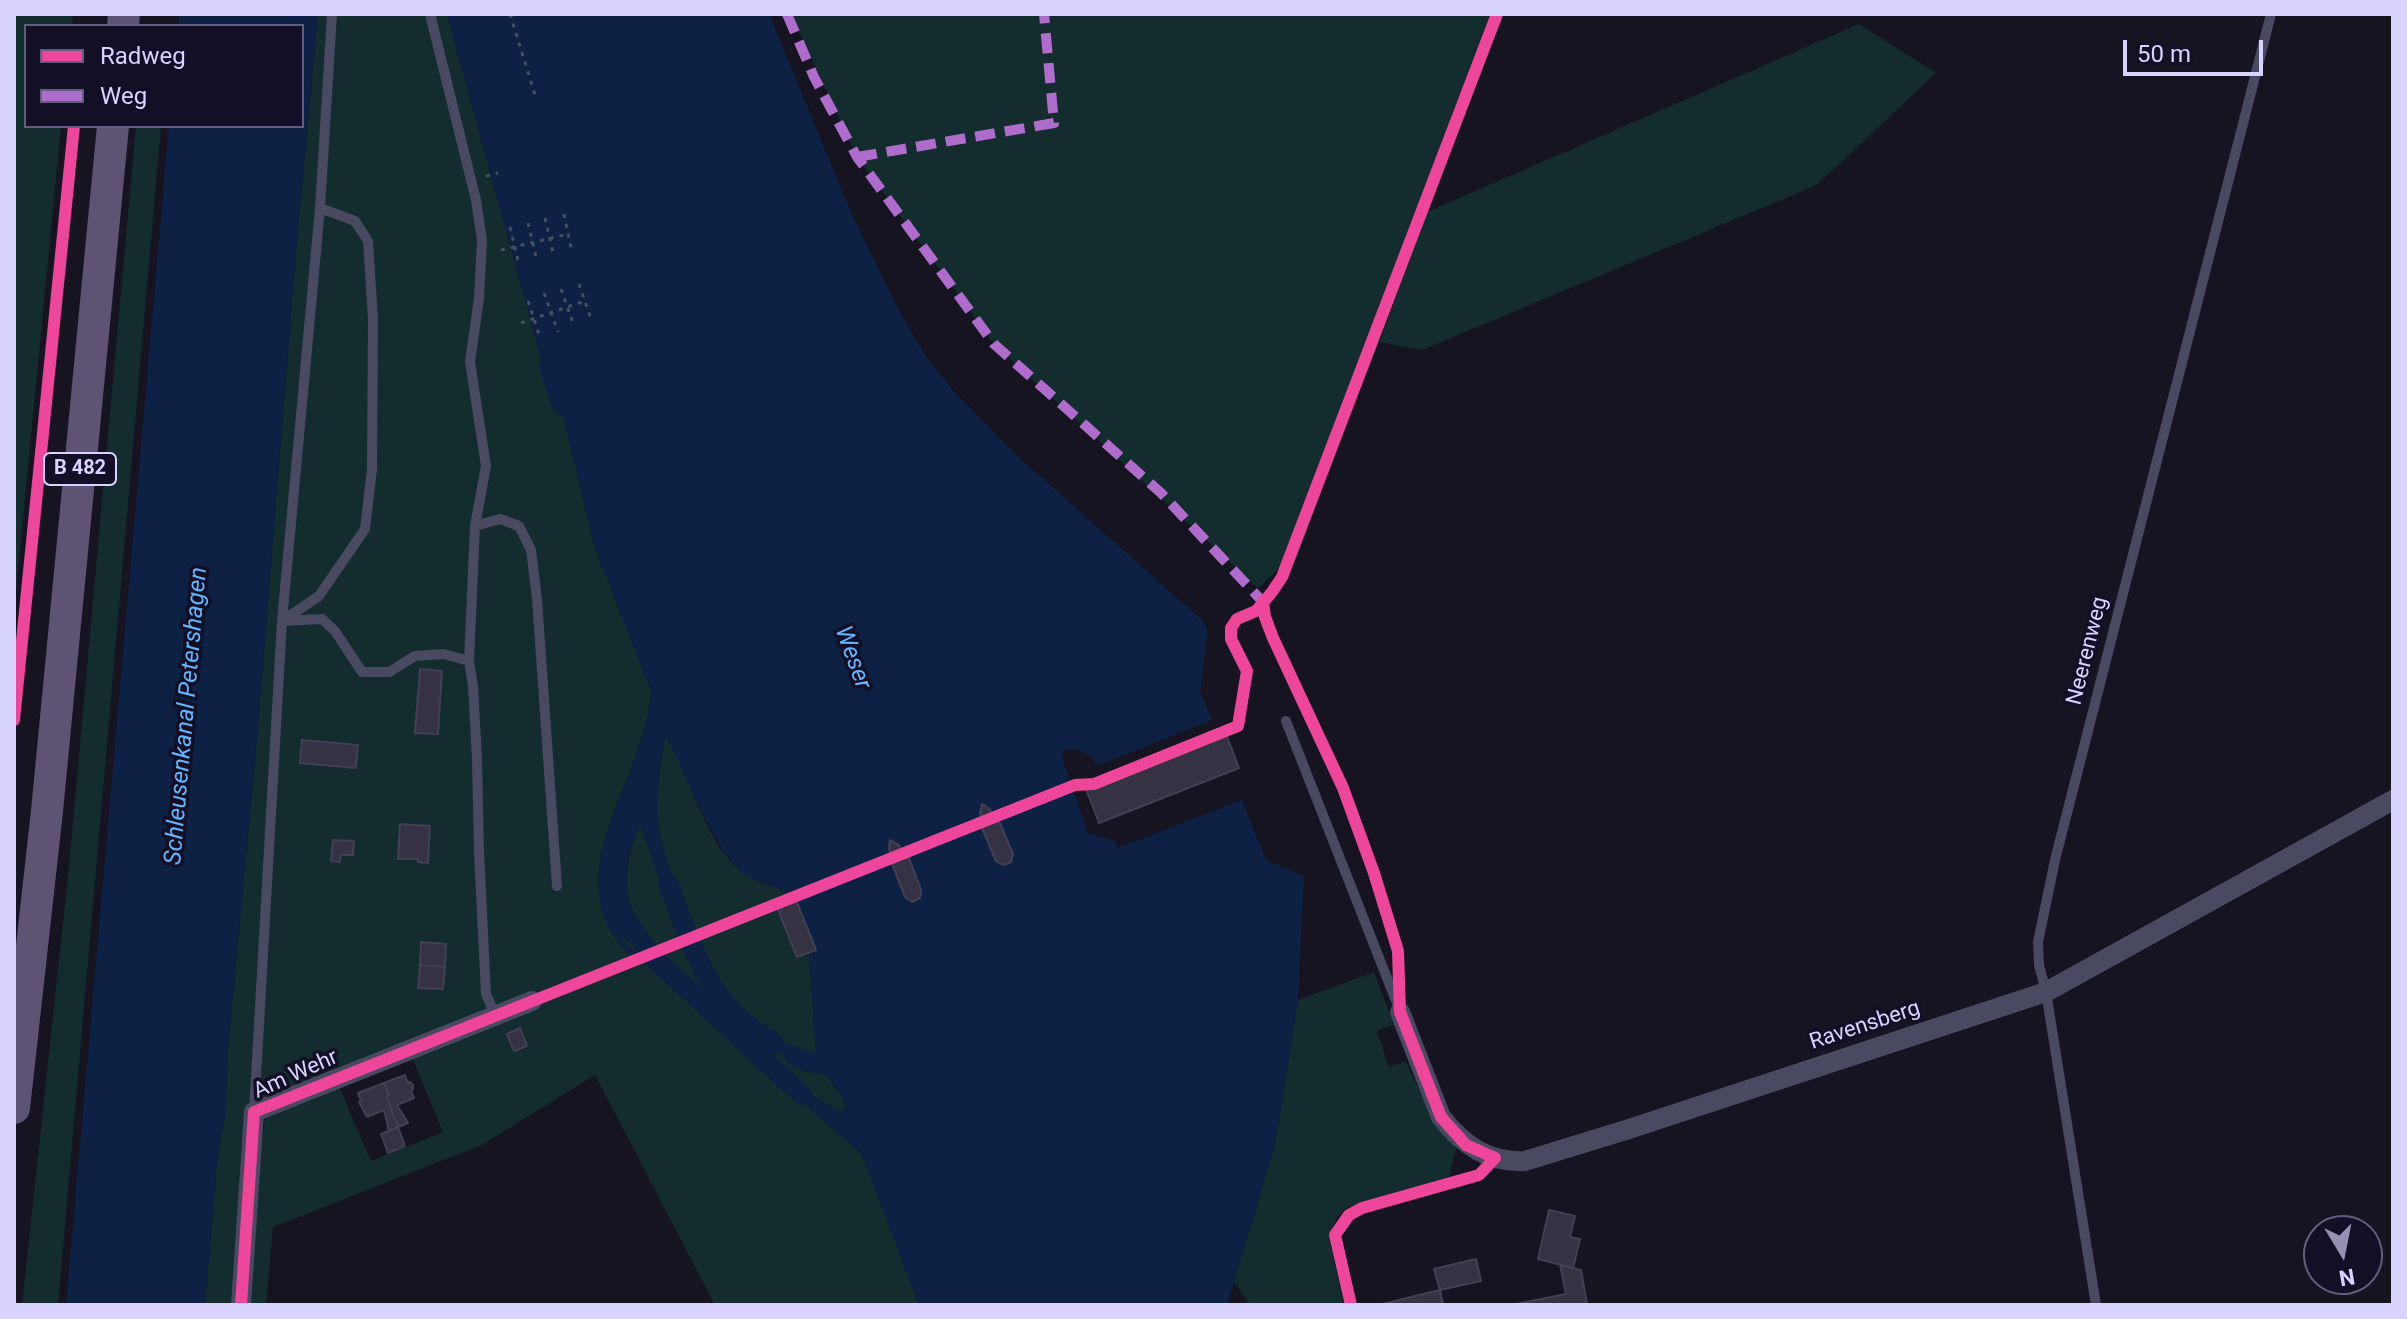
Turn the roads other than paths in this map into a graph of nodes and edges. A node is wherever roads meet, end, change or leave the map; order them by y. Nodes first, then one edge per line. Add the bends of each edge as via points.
1 (332, 14) edge
2 (430, 14) edge
3 (2271, 14) edge
4 (113, 128) edge
5 (320, 208) junction
6 (475, 526) junction
7 (1263, 602) road end
8 (282, 621) junction
9 (469, 661) junction
10 (1286, 721) dead end
11 (2393, 800) edge
12 (557, 886) dead end
13 (2046, 992) junction
14 (532, 1001) road end
15 (1400, 1012) junction
16 (495, 1015) junction
17 (14, 1108) edge
18 (254, 1112) junction
19 (241, 1305) edge
20 (2096, 1305) edge

1 - 5 lane
2 - 6 lane via 482,240 470,362 486,466
3 - 13 lane, Neerenweg via 2055,860 2038,942
4 - 17 main road, B 482
5 - 8 lane
5 - 8 lane via 355,221 368,241 372,469 365,529 319,596
6 - 9 lane
6 - 12 lane via 500,519 519,526 531,550
7 - 15 lane via 1273,638 1343,788 1374,873 1398,951
8 - 9 lane via 322,619 362,672 389,672 415,656 444,654
8 - 18 lane
9 - 16 lane via 486,994
10 - 15 lane
11 - 13 street, Ravensberg
13 - 15 street, Ravensberg via 1629,1129 1510,1162 1466,1145 1441,1117
13 - 20 lane, Neerenweg
14 - 16 street, Am Wehr
16 - 18 street, Am Wehr
18 - 19 street, Am Wehr

